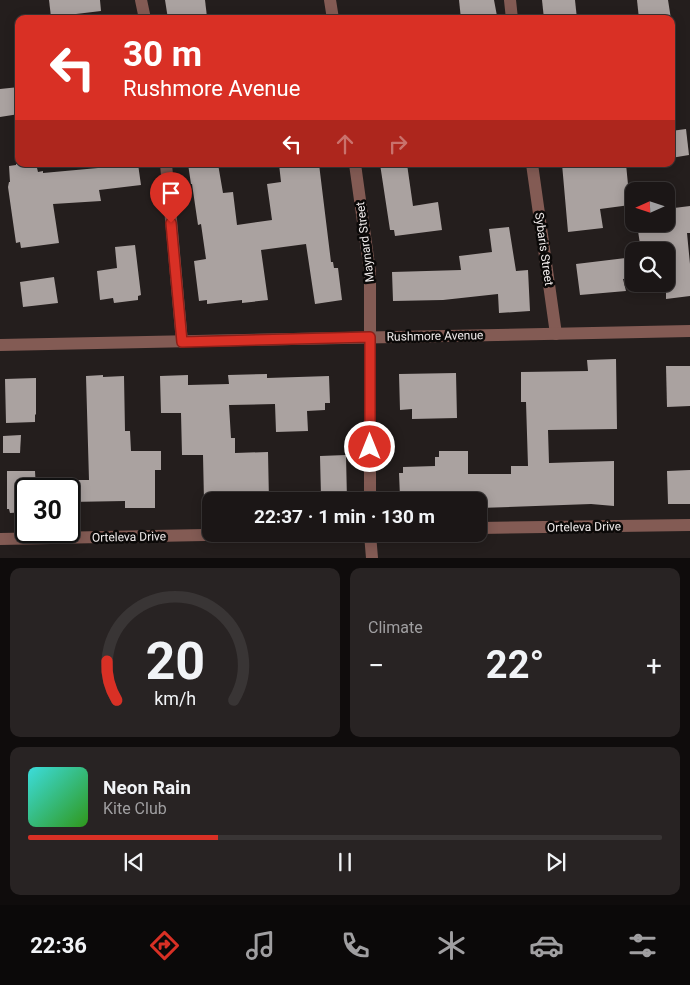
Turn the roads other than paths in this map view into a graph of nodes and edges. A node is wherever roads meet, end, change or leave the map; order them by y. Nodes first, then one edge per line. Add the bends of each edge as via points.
1 (141, 0) edge
2 (330, 0) edge
3 (510, 0) edge
4 (144, 15) edge
5 (333, 15) edge
6 (512, 15) edge
7 (166, 167) edge
8 (355, 167) edge
9 (532, 167) edge
10 (690, 332) edge
11 (556, 334) junction
12 (370, 337) junction
13 (182, 342) junction
14 (0, 345) edge
15 (370, 492) edge
16 (690, 525) edge
17 (487, 528) edge
18 (202, 535) edge
19 (0, 539) edge
20 (371, 542) edge
21 (372, 558) edge

1 - 4 street
2 - 5 street
3 - 6 street
7 - 13 street
8 - 12 street, Maynard Street via 370,272
9 - 11 street, Sybaris Street
10 - 11 street, Rushmore Avenue
11 - 12 street, Rushmore Avenue
12 - 13 street, Rushmore Avenue
12 - 15 street, Maynard Street
13 - 14 street, Rushmore Avenue
16 - 17 street, Orteleva Drive
18 - 19 street, Orteleva Drive
20 - 21 street

